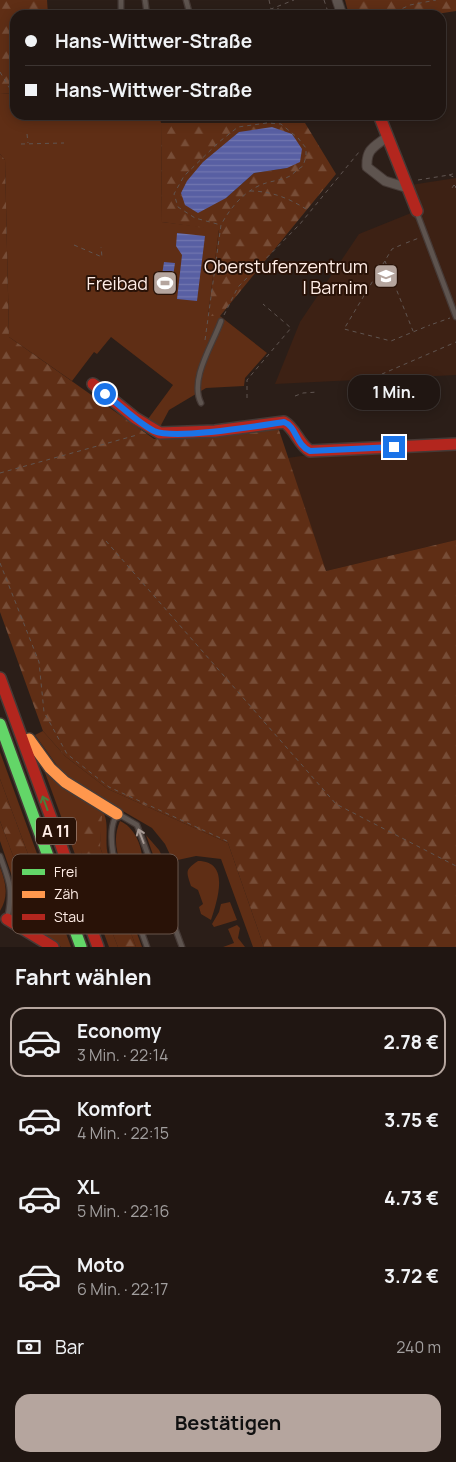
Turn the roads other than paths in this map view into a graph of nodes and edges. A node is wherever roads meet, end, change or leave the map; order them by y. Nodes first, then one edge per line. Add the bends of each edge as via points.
1 (381, 120) edge
2 (388, 137) junction
3 (407, 186) junction
4 (416, 211) joint
5 (456, 317) edge
6 (221, 321) road end
7 (93, 384) dead end
8 (201, 403) dead end
9 (456, 444) edge
10 (0, 678) edge
11 (14, 716) junction
12 (0, 724) edge
13 (117, 814) junction
14 (47, 854) edge
15 (64, 854) edge
16 (113, 854) edge
17 (148, 854) edge
18 (0, 856) edge
19 (4, 917) edge
20 (32, 934) edge
21 (76, 934) edge
22 (93, 934) edge
23 (142, 934) edge
24 (177, 934) edge
25 (53, 947) edge
26 (81, 947) edge
27 (98, 947) edge
28 (147, 947) edge
29 (182, 947) edge

1 - 2 main road
2 - 3 main road
2 - 3 street via 371,150 367,167 385,181
3 - 4 main road
4 - 5 lane
6 - 8 lane via 198,382 197,396
7 - 9 main road via 160,433 215,431 284,422 292,428 301,445 310,451
10 - 11 main road, A 11
11 - 13 main road via 57,776
15 -> 11 main road, A 11
12 - 14 main road, A 11
13 - 16 lane via 111,839
17 -> 13 lane via 137,825
18 - 19 lane via 11,893
20 - 25 main road
21 - 26 main road, A 11
27 -> 22 main road, A 11
23 - 28 lane
29 -> 24 lane

